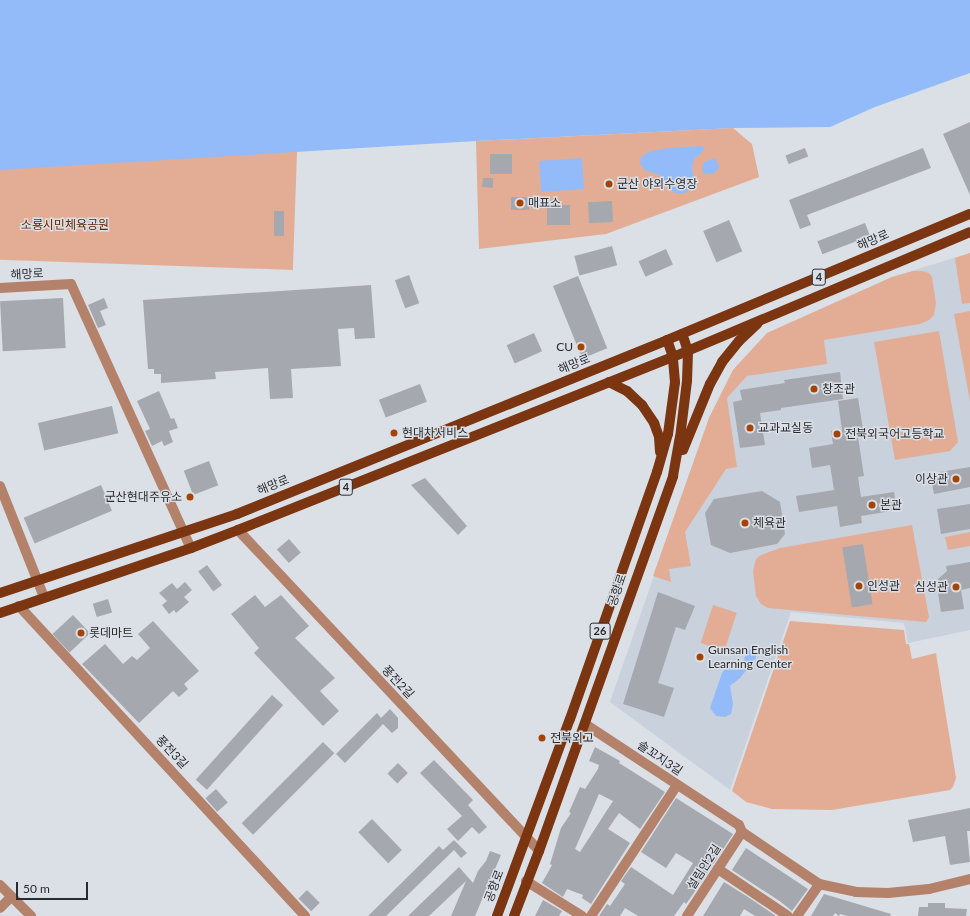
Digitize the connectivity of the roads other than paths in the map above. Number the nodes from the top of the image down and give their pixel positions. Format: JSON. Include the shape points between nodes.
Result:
{"nodes":[{"id":1,"x":970,"y":214,"type":"edge"},
{"id":2,"x":970,"y":232,"type":"edge"},
{"id":3,"x":0,"y":288,"type":"edge"},
{"id":4,"x":763,"y":319,"type":"junction"},
{"id":5,"x":682,"y":334,"type":"junction"},
{"id":6,"x":667,"y":340,"type":"junction"},
{"id":7,"x":688,"y":351,"type":"junction"},
{"id":8,"x":673,"y":357,"type":"junction"},
{"id":9,"x":609,"y":382,"type":"junction"},
{"id":10,"x":661,"y":458,"type":"junction"},
{"id":11,"x":673,"y":476,"type":"junction"},
{"id":12,"x":0,"y":486,"type":"edge"},
{"id":13,"x":238,"y":530,"type":"junction"},
{"id":14,"x":184,"y":532,"type":"junction"},
{"id":15,"x":191,"y":548,"type":"junction"},
{"id":16,"x":37,"y":580,"type":"junction"},
{"id":17,"x":0,"y":593,"type":"edge"},
{"id":18,"x":44,"y":597,"type":"junction"},
{"id":19,"x":19,"y":606,"type":"junction"},
{"id":20,"x":0,"y":613,"type":"edge"},
{"id":21,"x":585,"y":724,"type":"junction"},
{"id":22,"x":677,"y":785,"type":"junction"},
{"id":23,"x":742,"y":832,"type":"junction"},
{"id":24,"x":526,"y":838,"type":"junction"},
{"id":25,"x":539,"y":851,"type":"junction"},
{"id":26,"x":718,"y":870,"type":"junction"},
{"id":27,"x":970,"y":879,"type":"edge"},
{"id":28,"x":526,"y":881,"type":"junction"},
{"id":29,"x":819,"y":884,"type":"junction"},
{"id":30,"x":0,"y":885,"type":"edge"},
{"id":31,"x":11,"y":897,"type":"junction"},
{"id":32,"x":0,"y":908,"type":"edge"},
{"id":33,"x":31,"y":916,"type":"edge"},
{"id":34,"x":305,"y":916,"type":"edge"},
{"id":35,"x":497,"y":916,"type":"edge"},
{"id":36,"x":514,"y":916,"type":"edge"},
{"id":37,"x":582,"y":916,"type":"edge"},
{"id":38,"x":591,"y":916,"type":"edge"},
{"id":39,"x":687,"y":916,"type":"edge"},
{"id":40,"x":788,"y":916,"type":"edge"},
{"id":41,"x":797,"y":916,"type":"edge"}],
"edges":[{"from":1,"to":5,"type":"main road","name":"해망로","number":"4"},
{"from":2,"to":4,"type":"main road","number":"4"},
{"from":3,"to":14,"type":"street","name":"해망로","via":[[71,284]]},
{"from":4,"to":7,"type":"main road","number":"4"},
{"from":4,"to":11,"type":"main road","number":"26","via":[[738,341],[722,362],[710,384]]},
{"from":5,"to":6,"type":"main road","name":"해망로","number":"4"},
{"from":5,"to":7,"type":"main road","name":"공항로"},
{"from":6,"to":8,"type":"main road","name":"공항로","number":"26"},
{"from":6,"to":14,"type":"main road","name":"해망로","number":"4","via":[[237,514]]},
{"from":7,"to":8,"type":"main road","number":"4"},
{"from":7,"to":11,"type":"main road","name":"공항로","via":[[680,438]]},
{"from":8,"to":9,"type":"main road","number":"4"},
{"from":8,"to":10,"type":"main road","name":"공항로","number":"26","via":[[675,382],[668,434]]},
{"from":9,"to":10,"type":"main road","via":[[627,391],[640,401],[648,412],[658,437]]},
{"from":9,"to":13,"type":"main road","number":"4"},
{"from":10,"to":24,"type":"main road","name":"공항로","number":"26"},
{"from":11,"to":21,"type":"main road","name":"공항로","number":"26"},
{"from":12,"to":16,"type":"street"},
{"from":13,"to":15,"type":"main road","number":"4"},
{"from":13,"to":24,"type":"street","name":"풍전2길"},
{"from":14,"to":15,"type":"street","name":"해망로"},
{"from":14,"to":16,"type":"main road","name":"해망로","number":"4"},
{"from":15,"to":18,"type":"main road","number":"4"},
{"from":16,"to":17,"type":"main road","name":"해망로","number":"4"},
{"from":16,"to":18,"type":"street"},
{"from":18,"to":19,"type":"main road","number":"4"},
{"from":19,"to":20,"type":"main road","number":"4"},
{"from":19,"to":34,"type":"street","name":"풍전3길"},
{"from":21,"to":22,"type":"street","name":"솔꼬지3길"},
{"from":21,"to":25,"type":"main road","name":"공항로","number":"26"},
{"from":22,"to":23,"type":"street","name":"솔꼬지3길","via":[[739,825]]},
{"from":22,"to":38,"type":"street"},
{"from":23,"to":26,"type":"street","name":"설림안2길"},
{"from":23,"to":29,"type":"street","name":"솔꼬지3길"},
{"from":24,"to":25,"type":"street","name":"풍전2길"},
{"from":24,"to":35,"type":"main road","name":"공항로","number":"26"},
{"from":25,"to":28,"type":"main road","name":"공항로","number":"26"},
{"from":26,"to":39,"type":"street","name":"설림안2길"},
{"from":26,"to":40,"type":"street"},
{"from":27,"to":29,"type":"street","via":[[929,889],[888,893],[856,892]]},
{"from":28,"to":36,"type":"main road","name":"공항로","number":"26"},
{"from":28,"to":37,"type":"street"},
{"from":29,"to":41,"type":"street"},
{"from":30,"to":31,"type":"street"},
{"from":31,"to":32,"type":"street"},
{"from":31,"to":33,"type":"street"}]}
